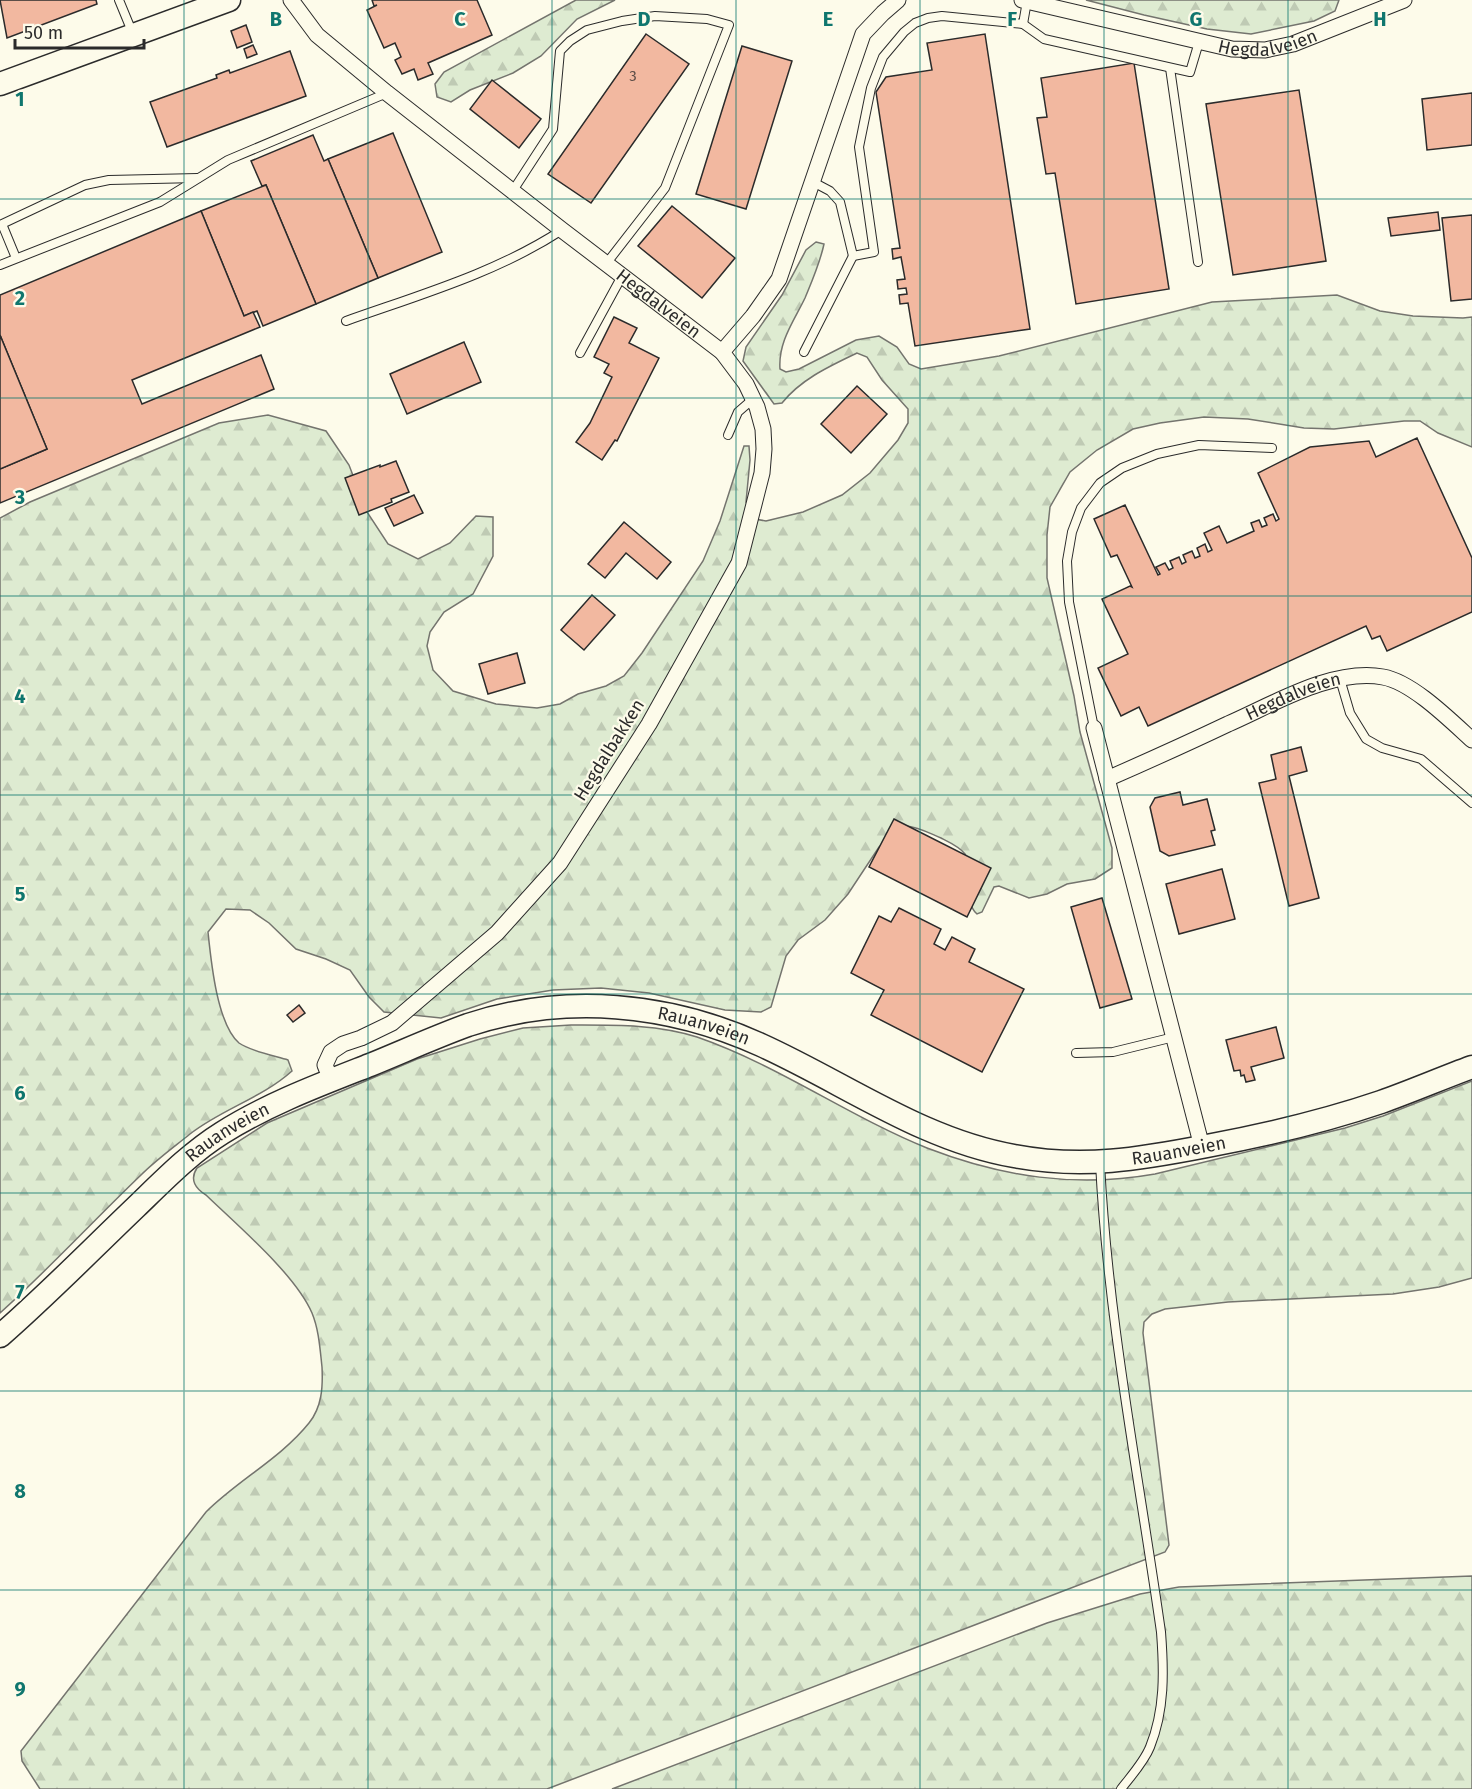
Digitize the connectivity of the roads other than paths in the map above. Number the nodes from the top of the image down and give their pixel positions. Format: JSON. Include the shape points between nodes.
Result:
{"nodes":[{"id":1,"x":119,"y":0,"type":"edge"},
{"id":2,"x":229,"y":0,"type":"edge"},
{"id":3,"x":291,"y":0,"type":"edge"},
{"id":4,"x":898,"y":0,"type":"edge"},
{"id":5,"x":1404,"y":0,"type":"edge"},
{"id":6,"x":1024,"y":1,"type":"edge"},
{"id":7,"x":1023,"y":24,"type":"junction"},
{"id":8,"x":133,"y":35,"type":"junction"},
{"id":9,"x":1199,"y":42,"type":"junction"},
{"id":10,"x":1170,"y":68,"type":"junction"},
{"id":11,"x":0,"y":84,"type":"edge"},
{"id":12,"x":387,"y":93,"type":"junction"},
{"id":13,"x":199,"y":178,"type":"junction"},
{"id":14,"x":813,"y":182,"type":"junction"},
{"id":15,"x":512,"y":192,"type":"junction"},
{"id":16,"x":562,"y":230,"type":"junction"},
{"id":17,"x":853,"y":256,"type":"junction"},
{"id":18,"x":16,"y":258,"type":"junction"},
{"id":19,"x":1198,"y":262,"type":"dead end"},
{"id":20,"x":606,"y":264,"type":"junction"},
{"id":21,"x":0,"y":265,"type":"edge"},
{"id":22,"x":622,"y":276,"type":"junction"},
{"id":23,"x":346,"y":321,"type":"dead end"},
{"id":24,"x":722,"y":352,"type":"junction"},
{"id":25,"x":804,"y":352,"type":"dead end"},
{"id":26,"x":580,"y":353,"type":"dead end"},
{"id":27,"x":753,"y":399,"type":"junction"},
{"id":28,"x":728,"y":435,"type":"dead end"},
{"id":29,"x":1272,"y":448,"type":"dead end"},
{"id":30,"x":1340,"y":679,"type":"junction"},
{"id":31,"x":1095,"y":728,"type":"joint"},
{"id":32,"x":1472,"y":740,"type":"edge"},
{"id":33,"x":1107,"y":779,"type":"junction"},
{"id":34,"x":1472,"y":803,"type":"edge"},
{"id":35,"x":1174,"y":1037,"type":"junction"},
{"id":36,"x":1076,"y":1053,"type":"dead end"},
{"id":37,"x":1472,"y":1067,"type":"edge"},
{"id":38,"x":331,"y":1080,"type":"junction"},
{"id":39,"x":1202,"y":1147,"type":"junction"},
{"id":40,"x":1100,"y":1162,"type":"junction"},
{"id":41,"x":0,"y":1336,"type":"edge"},
{"id":42,"x":1121,"y":1789,"type":"edge"}],
"edges":[{"from":1,"to":8,"type":"lane"},
{"from":2,"to":8,"type":"main road"},
{"from":3,"to":12,"type":"street","name":"Hegdalveien","via":[[317,35]]},
{"from":4,"to":14,"type":"street","via":[[863,34]]},
{"from":5,"to":9,"type":"street","name":"Hegdalveien","via":[[1293,44],[1265,50],[1232,50]]},
{"from":6,"to":7,"type":"lane"},
{"from":6,"to":9,"type":"street","name":"Hegdalveien"},
{"from":7,"to":10,"type":"lane","via":[[1044,39]]},
{"from":7,"to":17,"type":"lane","via":[[928,18],[915,23],[883,57],[871,88],[859,147],[874,252]]},
{"from":8,"to":11,"type":"main road"},
{"from":9,"to":10,"type":"lane","via":[[1190,72]]},
{"from":10,"to":19,"type":"lane"},
{"from":12,"to":13,"type":"lane","via":[[228,160]]},
{"from":12,"to":15,"type":"street","name":"Hegdalveien"},
{"from":13,"to":18,"type":"lane","via":[[160,202]]},
{"from":13,"to":18,"type":"lane","via":[[109,180],[86,185],[2,224]]},
{"from":14,"to":17,"type":"lane","via":[[840,202]]},
{"from":14,"to":24,"type":"street","via":[[779,279]]},
{"from":15,"to":16,"type":"street","name":"Hegdalveien"},
{"from":15,"to":20,"type":"lane","via":[[553,129],[560,51],[570,41],[587,30],[655,16],[706,19],[729,25],[665,188]]},
{"from":16,"to":20,"type":"street","name":"Hegdalveien"},
{"from":16,"to":23,"type":"lane","via":[[497,266]]},
{"from":17,"to":25,"type":"lane"},
{"from":18,"to":21,"type":"lane"},
{"from":20,"to":22,"type":"street","name":"Hegdalveien"},
{"from":22,"to":24,"type":"street","name":"Hegdalveien"},
{"from":22,"to":26,"type":"lane"},
{"from":24,"to":27,"type":"street","name":"Hegdalbakken"},
{"from":27,"to":28,"type":"lane","via":[[738,412]]},
{"from":27,"to":38,"type":"street","name":"Hegdalbakken","via":[[763,429],[762,473],[739,563],[649,724],[560,863],[497,933],[392,1023],[331,1052],[325,1065]]},
{"from":29,"to":31,"type":"lane","via":[[1199,445],[1157,454],[1122,468],[1100,483],[1081,508],[1067,561],[1069,602]]},
{"from":30,"to":32,"type":"street","name":"Hegdalveien","via":[[1360,675],[1385,677],[1405,686]]},
{"from":30,"to":33,"type":"street","name":"Hegdalveien","via":[[1312,686]]},
{"from":30,"to":34,"type":"lane","via":[[1350,713],[1366,739],[1421,759]]},
{"from":31,"to":33,"type":"street"},
{"from":33,"to":35,"type":"street"},
{"from":35,"to":36,"type":"lane","via":[[1113,1052]]},
{"from":35,"to":39,"type":"street"},
{"from":37,"to":39,"type":"main road","name":"Rauanveien","via":[[1326,1119]]},
{"from":38,"to":40,"type":"main road","name":"Rauanveien","via":[[468,1025],[504,1015],[554,1007],[620,1006],[681,1016],[729,1031],[958,1142],[1029,1159]]},
{"from":38,"to":41,"type":"main road","name":"Rauanveien","via":[[247,1118],[204,1145]]},
{"from":39,"to":40,"type":"main road","name":"Rauanveien","via":[[1151,1158]]},
{"from":40,"to":42,"type":"lane","via":[[1122,1374],[1163,1666],[1157,1727],[1149,1749]]}]}
